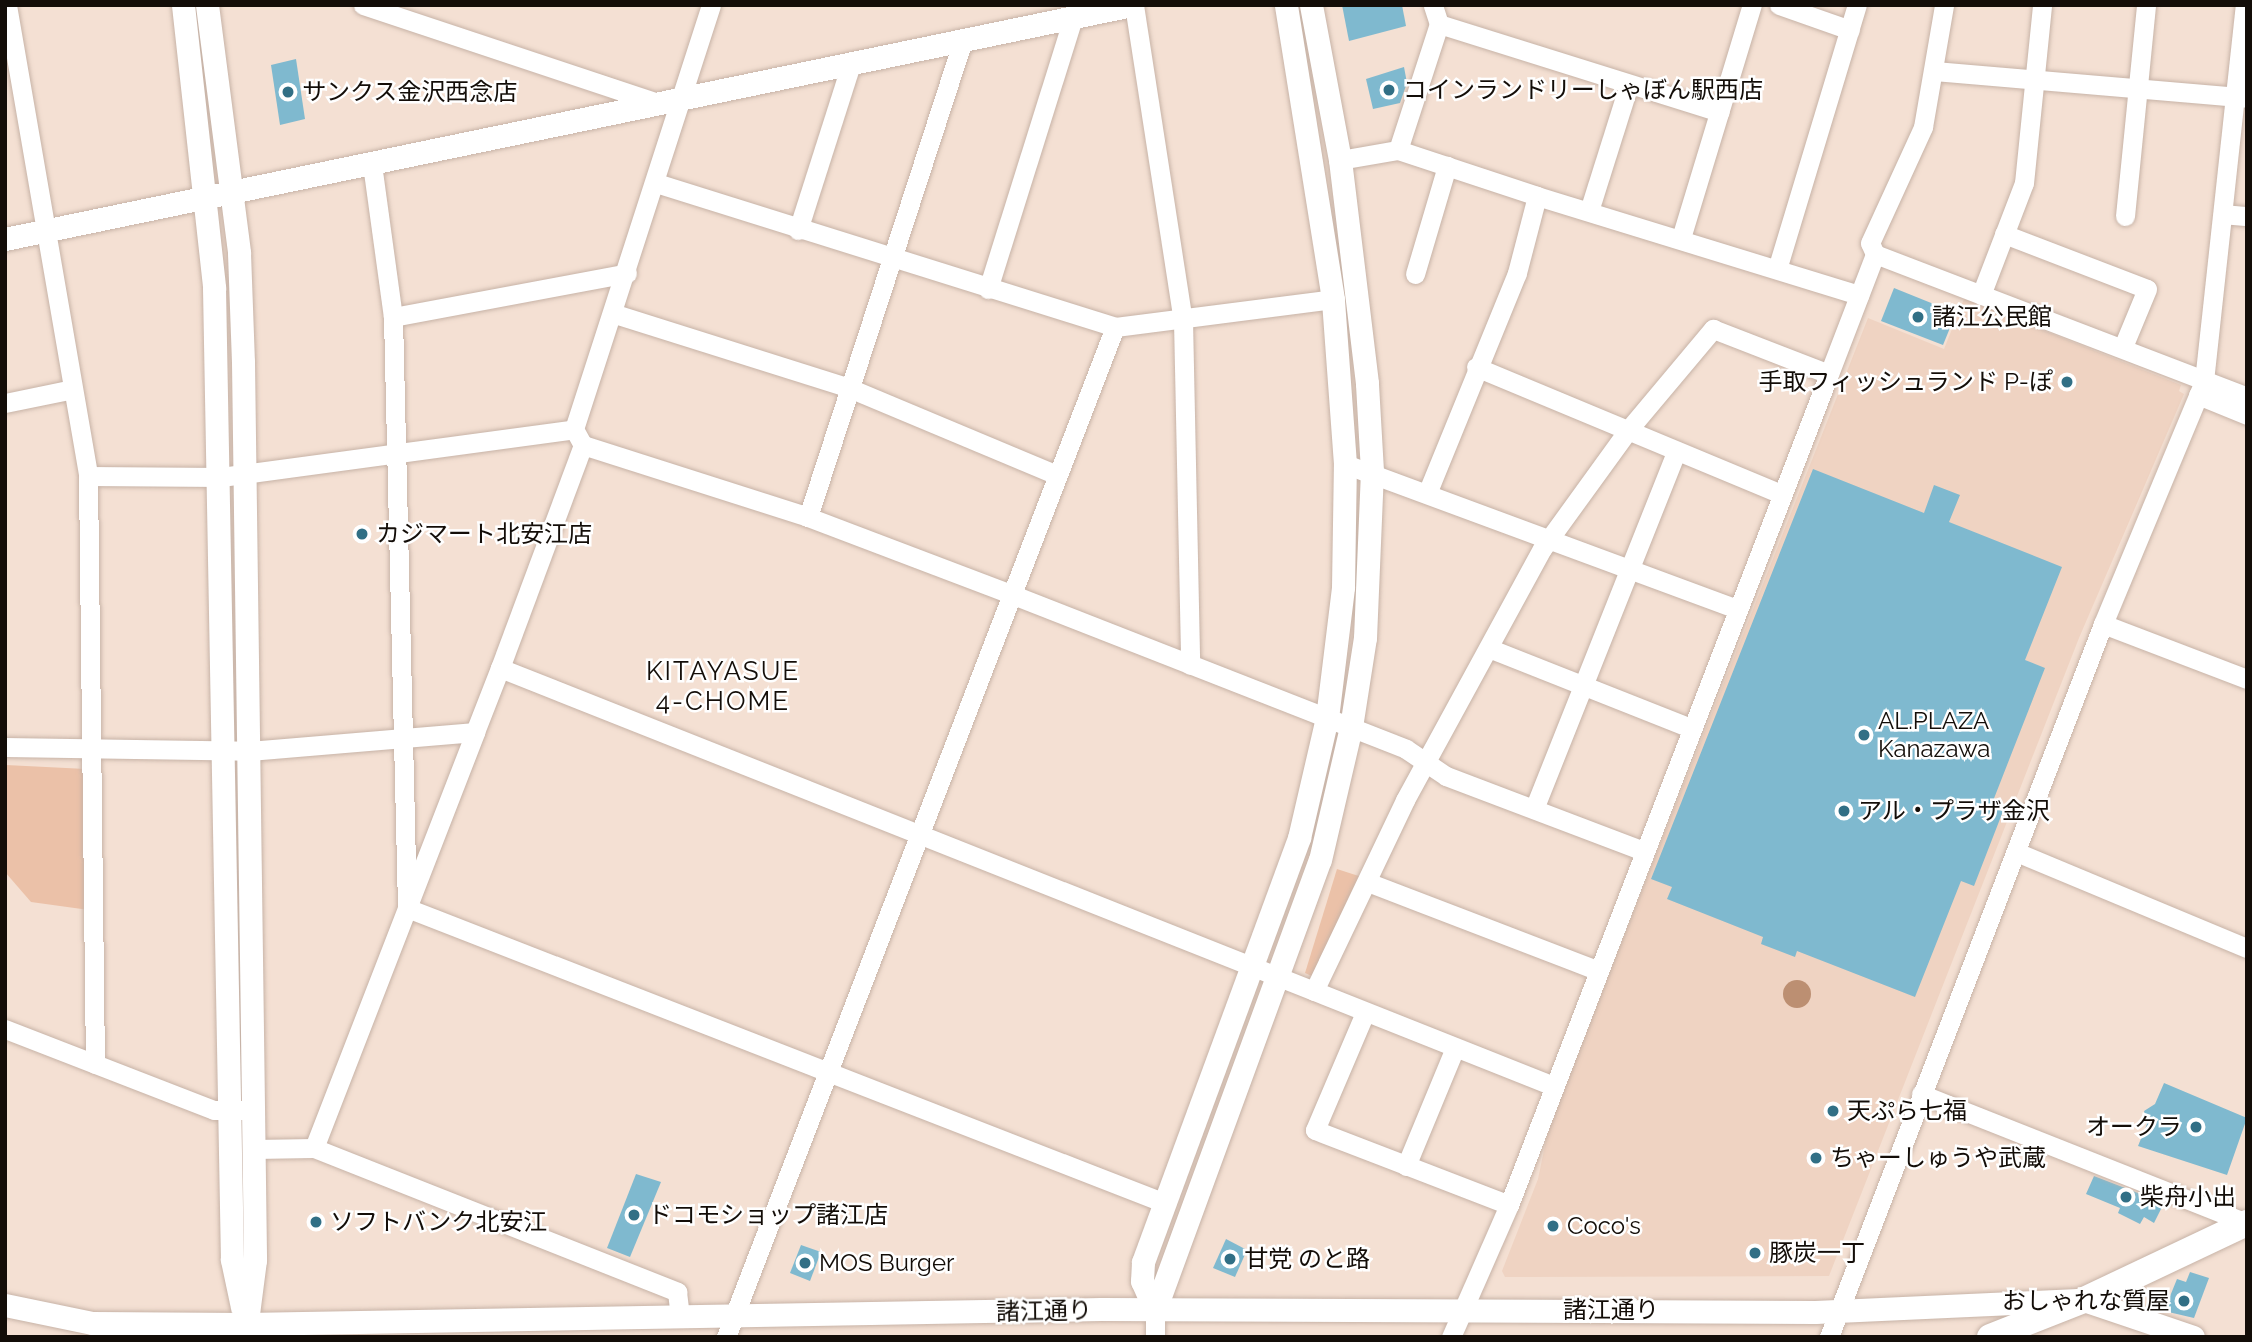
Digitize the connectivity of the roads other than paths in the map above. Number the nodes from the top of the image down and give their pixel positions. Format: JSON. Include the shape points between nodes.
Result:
{"nodes":[{"id":1,"x":7,"y":5,"type":"edge"},
{"id":2,"x":183,"y":5,"type":"edge"},
{"id":3,"x":207,"y":5,"type":"edge"},
{"id":4,"x":363,"y":5,"type":"edge"},
{"id":5,"x":711,"y":5,"type":"edge"},
{"id":6,"x":1133,"y":5,"type":"edge"},
{"id":7,"x":1286,"y":5,"type":"edge"},
{"id":8,"x":1311,"y":5,"type":"edge"},
{"id":9,"x":1433,"y":5,"type":"edge"},
{"id":10,"x":1752,"y":5,"type":"edge"},
{"id":11,"x":1779,"y":5,"type":"edge"},
{"id":12,"x":1857,"y":5,"type":"edge"},
{"id":13,"x":1944,"y":5,"type":"edge"},
{"id":14,"x":2042,"y":5,"type":"edge"},
{"id":15,"x":2146,"y":5,"type":"edge"},
{"id":16,"x":2245,"y":5,"type":"edge"},
{"id":17,"x":1073,"y":17,"type":"junction"},
{"id":18,"x":1439,"y":24,"type":"junction"},
{"id":19,"x":1850,"y":30,"type":"junction"},
{"id":20,"x":962,"y":42,"type":"junction"},
{"id":21,"x":12,"y":67,"type":"edge"},
{"id":22,"x":849,"y":67,"type":"junction"},
{"id":23,"x":1935,"y":71,"type":"junction"},
{"id":24,"x":2034,"y":79,"type":"junction"},
{"id":25,"x":1629,"y":83,"type":"junction"},
{"id":26,"x":2138,"y":88,"type":"junction"},
{"id":27,"x":2241,"y":97,"type":"edge"},
{"id":28,"x":672,"y":103,"type":"junction"},
{"id":29,"x":1719,"y":112,"type":"junction"},
{"id":30,"x":1398,"y":150,"type":"junction"},
{"id":31,"x":1340,"y":160,"type":"junction"},
{"id":32,"x":372,"y":164,"type":"junction"},
{"id":33,"x":1447,"y":166,"type":"junction"},
{"id":34,"x":656,"y":183,"type":"junction"},
{"id":35,"x":232,"y":192,"type":"junction"},
{"id":36,"x":1538,"y":196,"type":"junction"},
{"id":37,"x":207,"y":198,"type":"junction"},
{"id":38,"x":1589,"y":211,"type":"junction"},
{"id":39,"x":2223,"y":214,"type":"junction"},
{"id":40,"x":2125,"y":216,"type":"dead end"},
{"id":41,"x":2247,"y":216,"type":"edge"},
{"id":42,"x":798,"y":230,"type":"junction"},
{"id":43,"x":47,"y":231,"type":"junction"},
{"id":44,"x":2004,"y":234,"type":"junction"},
{"id":45,"x":5,"y":239,"type":"edge"},
{"id":46,"x":1681,"y":239,"type":"junction"},
{"id":47,"x":1875,"y":254,"type":"junction"},
{"id":48,"x":890,"y":259,"type":"junction"},
{"id":49,"x":1778,"y":266,"type":"junction"},
{"id":50,"x":627,"y":273,"type":"junction"},
{"id":51,"x":1415,"y":274,"type":"dead end"},
{"id":52,"x":988,"y":289,"type":"junction"},
{"id":53,"x":1859,"y":295,"type":"junction"},
{"id":54,"x":1981,"y":295,"type":"junction"},
{"id":55,"x":1333,"y":299,"type":"junction"},
{"id":56,"x":615,"y":314,"type":"junction"},
{"id":57,"x":393,"y":317,"type":"junction"},
{"id":58,"x":1183,"y":320,"type":"junction"},
{"id":59,"x":1115,"y":327,"type":"junction"},
{"id":60,"x":2123,"y":347,"type":"junction"},
{"id":61,"x":1476,"y":367,"type":"junction"},
{"id":62,"x":1829,"y":374,"type":"junction"},
{"id":63,"x":849,"y":388,"type":"junction"},
{"id":64,"x":2201,"y":388,"type":"junction"},
{"id":65,"x":73,"y":389,"type":"junction"},
{"id":66,"x":2247,"y":397,"type":"edge"},
{"id":67,"x":5,"y":403,"type":"edge"},
{"id":68,"x":2247,"y":415,"type":"edge"},
{"id":69,"x":1629,"y":429,"type":"junction"},
{"id":70,"x":579,"y":437,"type":"junction"},
{"id":71,"x":1676,"y":452,"type":"junction"},
{"id":72,"x":397,"y":454,"type":"junction"},
{"id":73,"x":1345,"y":464,"type":"junction"},
{"id":74,"x":1372,"y":471,"type":"junction"},
{"id":75,"x":88,"y":475,"type":"junction"},
{"id":76,"x":232,"y":475,"type":"junction"},
{"id":77,"x":1057,"y":475,"type":"junction"},
{"id":78,"x":1429,"y":491,"type":"junction"},
{"id":79,"x":1781,"y":494,"type":"junction"},
{"id":80,"x":808,"y":517,"type":"junction"},
{"id":81,"x":1551,"y":538,"type":"junction"},
{"id":82,"x":1630,"y":567,"type":"junction"},
{"id":83,"x":1011,"y":594,"type":"junction"},
{"id":84,"x":1736,"y":609,"type":"junction"},
{"id":85,"x":2103,"y":624,"type":"junction"},
{"id":86,"x":1491,"y":649,"type":"junction"},
{"id":87,"x":1190,"y":665,"type":"junction"},
{"id":88,"x":500,"y":668,"type":"junction"},
{"id":89,"x":2247,"y":679,"type":"edge"},
{"id":90,"x":1581,"y":686,"type":"junction"},
{"id":91,"x":1327,"y":718,"type":"junction"},
{"id":92,"x":1351,"y":727,"type":"junction"},
{"id":93,"x":1691,"y":728,"type":"junction"},
{"id":94,"x":475,"y":732,"type":"junction"},
{"id":95,"x":406,"y":737,"type":"junction"},
{"id":96,"x":5,"y":747,"type":"edge"},
{"id":97,"x":92,"y":749,"type":"junction"},
{"id":98,"x":225,"y":751,"type":"junction"},
{"id":99,"x":249,"y":751,"type":"junction"},
{"id":100,"x":1427,"y":765,"type":"junction"},
{"id":101,"x":1534,"y":809,"type":"junction"},
{"id":102,"x":919,"y":831,"type":"junction"},
{"id":103,"x":1643,"y":852,"type":"junction"},
{"id":104,"x":2015,"y":852,"type":"junction"},
{"id":105,"x":1370,"y":883,"type":"junction"},
{"id":106,"x":407,"y":908,"type":"junction"},
{"id":107,"x":2247,"y":948,"type":"edge"},
{"id":108,"x":1256,"y":966,"type":"junction"},
{"id":109,"x":1597,"y":970,"type":"junction"},
{"id":110,"x":1281,"y":977,"type":"junction"},
{"id":111,"x":1314,"y":991,"type":"junction"},
{"id":112,"x":1364,"y":1015,"type":"junction"},
{"id":113,"x":5,"y":1029,"type":"edge"},
{"id":114,"x":1454,"y":1050,"type":"junction"},
{"id":115,"x":95,"y":1064,"type":"junction"},
{"id":116,"x":826,"y":1073,"type":"junction"},
{"id":117,"x":1551,"y":1085,"type":"junction"},
{"id":118,"x":1921,"y":1094,"type":"junction"},
{"id":119,"x":230,"y":1110,"type":"junction"},
{"id":120,"x":253,"y":1110,"type":"junction"},
{"id":121,"x":314,"y":1148,"type":"junction"},
{"id":122,"x":254,"y":1149,"type":"junction"},
{"id":123,"x":1406,"y":1166,"type":"junction"},
{"id":124,"x":1164,"y":1203,"type":"junction"},
{"id":125,"x":1508,"y":1205,"type":"junction"},
{"id":126,"x":2247,"y":1223,"type":"edge"},
{"id":127,"x":2084,"y":1300,"type":"junction"},
{"id":128,"x":5,"y":1306,"type":"edge"},
{"id":129,"x":1155,"y":1310,"type":"junction"},
{"id":130,"x":1464,"y":1311,"type":"junction"},
{"id":131,"x":1837,"y":1311,"type":"junction"},
{"id":132,"x":680,"y":1318,"type":"junction"},
{"id":133,"x":730,"y":1328,"type":"edge"},
{"id":134,"x":245,"y":1331,"type":"edge"},
{"id":135,"x":1155,"y":1337,"type":"edge"},
{"id":136,"x":1451,"y":1337,"type":"edge"},
{"id":137,"x":1829,"y":1337,"type":"edge"},
{"id":138,"x":1990,"y":1337,"type":"edge"},
{"id":139,"x":2193,"y":1337,"type":"edge"}],
"edges":[{"from":1,"to":21,"type":"street"},
{"from":2,"to":37,"type":"street"},
{"from":3,"to":35,"type":"street"},
{"from":4,"to":28,"type":"street"},
{"from":5,"to":28,"type":"street"},
{"from":6,"to":17,"type":"street"},
{"from":6,"to":58,"type":"street"},
{"from":7,"to":55,"type":"street"},
{"from":8,"to":31,"type":"street"},
{"from":9,"to":18,"type":"street"},
{"from":10,"to":29,"type":"street"},
{"from":11,"to":19,"type":"street"},
{"from":12,"to":19,"type":"street"},
{"from":13,"to":23,"type":"street"},
{"from":14,"to":24,"type":"street"},
{"from":15,"to":26,"type":"street"},
{"from":16,"to":27,"type":"street"},
{"from":17,"to":20,"type":"street"},
{"from":17,"to":52,"type":"street"},
{"from":18,"to":25,"type":"street"},
{"from":18,"to":30,"type":"street"},
{"from":19,"to":49,"type":"street"},
{"from":20,"to":22,"type":"street"},
{"from":20,"to":48,"type":"street"},
{"from":21,"to":43,"type":"street"},
{"from":22,"to":28,"type":"street"},
{"from":22,"to":42,"type":"street"},
{"from":23,"to":24,"type":"street"},
{"from":23,"to":47,"type":"street","via":[[1923,127],[1870,243]]},
{"from":24,"to":26,"type":"street"},
{"from":24,"to":44,"type":"street","via":[[2024,183]]},
{"from":25,"to":29,"type":"street"},
{"from":25,"to":38,"type":"street"},
{"from":26,"to":27,"type":"street"},
{"from":26,"to":40,"type":"street"},
{"from":27,"to":39,"type":"street"},
{"from":28,"to":32,"type":"street"},
{"from":28,"to":34,"type":"street"},
{"from":29,"to":46,"type":"street"},
{"from":30,"to":31,"type":"street"},
{"from":30,"to":33,"type":"street"},
{"from":31,"to":74,"type":"street","via":[[1359,296]]},
{"from":32,"to":35,"type":"street"},
{"from":32,"to":57,"type":"street"},
{"from":33,"to":36,"type":"street"},
{"from":33,"to":51,"type":"street"},
{"from":34,"to":42,"type":"street"},
{"from":34,"to":50,"type":"street"},
{"from":35,"to":37,"type":"street"},
{"from":35,"to":76,"type":"street"},
{"from":36,"to":38,"type":"street"},
{"from":36,"to":61,"type":"street","via":[[1517,273]]},
{"from":37,"to":43,"type":"street"},
{"from":37,"to":76,"type":"street"},
{"from":38,"to":46,"type":"street"},
{"from":39,"to":41,"type":"street"},
{"from":39,"to":64,"type":"street"},
{"from":42,"to":48,"type":"street"},
{"from":43,"to":45,"type":"street"},
{"from":43,"to":65,"type":"street"},
{"from":44,"to":54,"type":"street"},
{"from":44,"to":60,"type":"street","via":[[2147,289]]},
{"from":46,"to":49,"type":"street"},
{"from":47,"to":53,"type":"street"},
{"from":47,"to":54,"type":"street"},
{"from":48,"to":52,"type":"street"},
{"from":48,"to":63,"type":"street"},
{"from":49,"to":53,"type":"street"},
{"from":50,"to":56,"type":"street"},
{"from":50,"to":57,"type":"street"},
{"from":52,"to":59,"type":"street"},
{"from":53,"to":62,"type":"street"},
{"from":54,"to":60,"type":"street"},
{"from":55,"to":58,"type":"street"},
{"from":55,"to":73,"type":"street"},
{"from":56,"to":63,"type":"street"},
{"from":56,"to":70,"type":"street"},
{"from":57,"to":72,"type":"street"},
{"from":58,"to":59,"type":"street"},
{"from":58,"to":87,"type":"street"},
{"from":59,"to":77,"type":"street"},
{"from":60,"to":64,"type":"street"},
{"from":61,"to":69,"type":"street"},
{"from":61,"to":78,"type":"street"},
{"from":62,"to":69,"type":"street","via":[[1713,329]]},
{"from":62,"to":79,"type":"street"},
{"from":63,"to":77,"type":"street"},
{"from":63,"to":80,"type":"street"},
{"from":64,"to":66,"type":"street"},
{"from":64,"to":68,"type":"street"},
{"from":64,"to":85,"type":"street"},
{"from":65,"to":67,"type":"street"},
{"from":65,"to":75,"type":"street"},
{"from":69,"to":71,"type":"street"},
{"from":69,"to":81,"type":"street"},
{"from":70,"to":72,"type":"street"},
{"from":70,"to":80,"type":"street"},
{"from":70,"to":88,"type":"street"},
{"from":71,"to":79,"type":"street"},
{"from":71,"to":82,"type":"street"},
{"from":72,"to":76,"type":"street"},
{"from":72,"to":95,"type":"street"},
{"from":73,"to":74,"type":"street"},
{"from":73,"to":91,"type":"street","via":[[1343,587]]},
{"from":74,"to":78,"type":"street"},
{"from":74,"to":92,"type":"street","via":[[1366,626]]},
{"from":75,"to":76,"type":"street"},
{"from":75,"to":97,"type":"street"},
{"from":76,"to":98,"type":"street"},
{"from":76,"to":99,"type":"street"},
{"from":77,"to":83,"type":"street"},
{"from":78,"to":81,"type":"street"},
{"from":79,"to":84,"type":"street"},
{"from":80,"to":83,"type":"street"},
{"from":81,"to":82,"type":"street"},
{"from":81,"to":86,"type":"street"},
{"from":82,"to":84,"type":"street"},
{"from":82,"to":90,"type":"street"},
{"from":83,"to":87,"type":"street"},
{"from":83,"to":102,"type":"street"},
{"from":84,"to":93,"type":"street"},
{"from":85,"to":89,"type":"street"},
{"from":85,"to":104,"type":"street"},
{"from":86,"to":90,"type":"street"},
{"from":86,"to":100,"type":"street"},
{"from":87,"to":91,"type":"street"},
{"from":88,"to":94,"type":"street"},
{"from":88,"to":102,"type":"street"},
{"from":90,"to":93,"type":"street"},
{"from":90,"to":101,"type":"street"},
{"from":91,"to":92,"type":"street"},
{"from":91,"to":108,"type":"street","via":[[1299,838]]},
{"from":92,"to":100,"type":"street","via":[[1406,749]]},
{"from":92,"to":110,"type":"street","via":[[1320,860]]},
{"from":93,"to":103,"type":"street"},
{"from":94,"to":95,"type":"street"},
{"from":94,"to":106,"type":"street"},
{"from":95,"to":99,"type":"street"},
{"from":95,"to":106,"type":"street"},
{"from":96,"to":97,"type":"street"},
{"from":97,"to":98,"type":"street"},
{"from":97,"to":115,"type":"street"},
{"from":98,"to":99,"type":"street"},
{"from":98,"to":119,"type":"street"},
{"from":99,"to":120,"type":"street"},
{"from":100,"to":101,"type":"street"},
{"from":100,"to":105,"type":"street","via":[[1405,800]]},
{"from":101,"to":103,"type":"street"},
{"from":102,"to":108,"type":"street"},
{"from":102,"to":116,"type":"street"},
{"from":103,"to":109,"type":"street"},
{"from":104,"to":107,"type":"street"},
{"from":104,"to":118,"type":"street"},
{"from":105,"to":109,"type":"street"},
{"from":105,"to":111,"type":"street"},
{"from":106,"to":116,"type":"street"},
{"from":106,"to":121,"type":"street"},
{"from":108,"to":110,"type":"street"},
{"from":108,"to":124,"type":"street"},
{"from":109,"to":117,"type":"street"},
{"from":110,"to":111,"type":"street"},
{"from":110,"to":129,"type":"street"},
{"from":111,"to":112,"type":"street"},
{"from":112,"to":114,"type":"street"},
{"from":112,"to":123,"type":"street","via":[[1315,1130]]},
{"from":113,"to":115,"type":"street"},
{"from":114,"to":117,"type":"street"},
{"from":114,"to":123,"type":"street"},
{"from":115,"to":119,"type":"street","via":[[214,1110]]},
{"from":116,"to":124,"type":"street"},
{"from":116,"to":133,"type":"street"},
{"from":117,"to":125,"type":"street"},
{"from":118,"to":126,"type":"street"},
{"from":118,"to":131,"type":"street"},
{"from":119,"to":120,"type":"street"},
{"from":119,"to":134,"type":"street","via":[[232,1260]]},
{"from":120,"to":122,"type":"street"},
{"from":121,"to":122,"type":"street"},
{"from":121,"to":132,"type":"street","via":[[677,1292]]},
{"from":122,"to":134,"type":"street","via":[[256,1260]]},
{"from":123,"to":125,"type":"street"},
{"from":124,"to":129,"type":"street","via":[[1143,1262],[1142,1281]]},
{"from":125,"to":130,"type":"street"},
{"from":126,"to":127,"type":"main road"},
{"from":127,"to":131,"type":"street","name":"諸江通り"},
{"from":127,"to":138,"type":"main road"},
{"from":127,"to":139,"type":"street"},
{"from":128,"to":134,"type":"street","name":"諸江通り","via":[[92,1323]]},
{"from":129,"to":130,"type":"street","name":"諸江通り"},
{"from":129,"to":133,"type":"street","name":"諸江通り"},
{"from":129,"to":135,"type":"street"},
{"from":130,"to":131,"type":"street","name":"諸江通り"},
{"from":130,"to":136,"type":"street"},
{"from":131,"to":137,"type":"street"},
{"from":132,"to":133,"type":"street","name":"諸江通り"},
{"from":132,"to":134,"type":"street","name":"諸江通り"}]}
